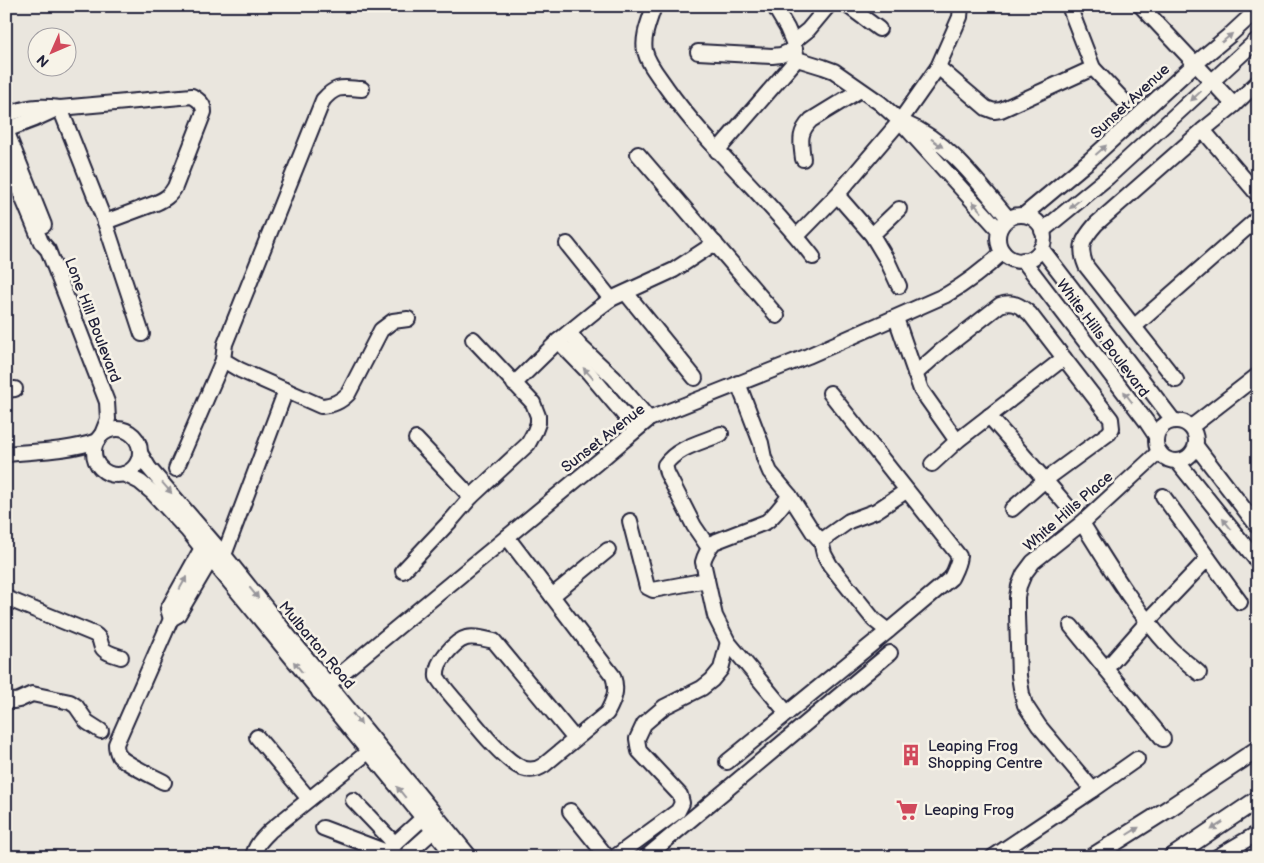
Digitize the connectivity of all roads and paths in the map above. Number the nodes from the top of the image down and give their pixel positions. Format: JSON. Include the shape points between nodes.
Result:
{"nodes":[{"id":1,"x":654,"y":6,"type":"edge"},
{"id":2,"x":774,"y":6,"type":"edge"},
{"id":3,"x":828,"y":6,"type":"edge"},
{"id":4,"x":848,"y":6,"type":"edge"},
{"id":5,"x":961,"y":6,"type":"edge"},
{"id":6,"x":1068,"y":6,"type":"edge"},
{"id":7,"x":1141,"y":6,"type":"edge"},
{"id":8,"x":1258,"y":10,"type":"edge"},
{"id":9,"x":879,"y":29,"type":"dead end"},
{"id":10,"x":1258,"y":39,"type":"edge"},
{"id":11,"x":795,"y":50,"type":"junction"},
{"id":12,"x":698,"y":52,"type":"dead end"},
{"id":13,"x":1195,"y":64,"type":"junction"},
{"id":14,"x":938,"y":67,"type":"junction"},
{"id":15,"x":1093,"y":68,"type":"junction"},
{"id":16,"x":1212,"y":81,"type":"junction"},
{"id":17,"x":1258,"y":82,"type":"edge"},
{"id":18,"x":362,"y":89,"type":"dead end"},
{"id":19,"x":860,"y":90,"type":"junction"},
{"id":20,"x":1123,"y":100,"type":"dead end"},
{"id":21,"x":1234,"y":105,"type":"junction"},
{"id":22,"x":60,"y":108,"type":"junction"},
{"id":23,"x":6,"y":115,"type":"edge"},
{"id":24,"x":900,"y":121,"type":"junction"},
{"id":25,"x":6,"y":130,"type":"edge"},
{"id":26,"x":1203,"y":130,"type":"junction"},
{"id":27,"x":717,"y":151,"type":"junction"},
{"id":28,"x":638,"y":154,"type":"dead end"},
{"id":29,"x":6,"y":158,"type":"edge"},
{"id":30,"x":803,"y":159,"type":"dead end"},
{"id":31,"x":837,"y":195,"type":"junction"},
{"id":32,"x":1258,"y":195,"type":"edge"},
{"id":33,"x":899,"y":209,"type":"dead end"},
{"id":34,"x":1024,"y":215,"type":"junction"},
{"id":35,"x":1008,"y":218,"type":"junction"},
{"id":36,"x":1258,"y":218,"type":"edge"},
{"id":37,"x":105,"y":222,"type":"junction"},
{"id":38,"x":999,"y":230,"type":"junction"},
{"id":39,"x":1042,"y":231,"type":"junction"},
{"id":40,"x":872,"y":235,"type":"junction"},
{"id":41,"x":797,"y":236,"type":"junction"},
{"id":42,"x":715,"y":243,"type":"junction"},
{"id":43,"x":567,"y":244,"type":"dead end"},
{"id":44,"x":1041,"y":248,"type":"junction"},
{"id":45,"x":48,"y":250,"type":"junction"},
{"id":46,"x":1003,"y":252,"type":"junction"},
{"id":47,"x":813,"y":256,"type":"dead end"},
{"id":48,"x":1023,"y":260,"type":"junction"},
{"id":49,"x":899,"y":286,"type":"dead end"},
{"id":50,"x":626,"y":293,"type":"junction"},
{"id":51,"x":610,"y":300,"type":"junction"},
{"id":52,"x":777,"y":316,"type":"dead end"},
{"id":53,"x":896,"y":318,"type":"junction"},
{"id":54,"x":408,"y":319,"type":"dead end"},
{"id":55,"x":1135,"y":326,"type":"junction"},
{"id":56,"x":142,"y":334,"type":"dead end"},
{"id":57,"x":564,"y":336,"type":"junction"},
{"id":58,"x":473,"y":339,"type":"dead end"},
{"id":59,"x":1064,"y":358,"type":"junction"},
{"id":60,"x":224,"y":360,"type":"junction"},
{"id":61,"x":915,"y":374,"type":"junction"},
{"id":62,"x":1258,"y":375,"type":"edge"},
{"id":63,"x":695,"y":378,"type":"dead end"},
{"id":64,"x":1176,"y":380,"type":"dead end"},
{"id":65,"x":738,"y":383,"type":"junction"},
{"id":66,"x":514,"y":384,"type":"junction"},
{"id":67,"x":286,"y":390,"type":"junction"},
{"id":68,"x":830,"y":393,"type":"dead end"},
{"id":69,"x":107,"y":402,"type":"junction"},
{"id":70,"x":990,"y":416,"type":"junction"},
{"id":71,"x":649,"y":419,"type":"junction"},
{"id":72,"x":1173,"y":420,"type":"junction"},
{"id":73,"x":1191,"y":427,"type":"junction"},
{"id":74,"x":636,"y":429,"type":"junction"},
{"id":75,"x":128,"y":431,"type":"junction"},
{"id":76,"x":722,"y":434,"type":"dead end"},
{"id":77,"x":1156,"y":436,"type":"junction"},
{"id":78,"x":99,"y":438,"type":"junction"},
{"id":79,"x":416,"y":439,"type":"dead end"},
{"id":80,"x":957,"y":441,"type":"junction"},
{"id":81,"x":1196,"y":446,"type":"junction"},
{"id":82,"x":64,"y":449,"type":"junction"},
{"id":83,"x":1159,"y":452,"type":"junction"},
{"id":84,"x":140,"y":453,"type":"junction"},
{"id":85,"x":6,"y":454,"type":"edge"},
{"id":86,"x":1177,"y":461,"type":"junction"},
{"id":87,"x":932,"y":464,"type":"dead end"},
{"id":88,"x":99,"y":467,"type":"junction"},
{"id":89,"x":176,"y":469,"type":"dead end"},
{"id":90,"x":124,"y":474,"type":"junction"},
{"id":91,"x":1045,"y":480,"type":"junction"},
{"id":92,"x":906,"y":491,"type":"junction"},
{"id":93,"x":790,"y":496,"type":"junction"},
{"id":94,"x":1163,"y":496,"type":"dead end"},
{"id":95,"x":471,"y":497,"type":"junction"},
{"id":96,"x":1068,"y":508,"type":"dead end"},
{"id":97,"x":1012,"y":509,"type":"dead end"},
{"id":98,"x":630,"y":521,"type":"dead end"},
{"id":99,"x":1082,"y":522,"type":"junction"},
{"id":100,"x":1258,"y":527,"type":"edge"},
{"id":101,"x":507,"y":537,"type":"junction"},
{"id":102,"x":821,"y":541,"type":"junction"},
{"id":103,"x":709,"y":548,"type":"junction"},
{"id":104,"x":608,"y":550,"type":"dead end"},
{"id":105,"x":213,"y":556,"type":"junction"},
{"id":106,"x":1208,"y":558,"type":"junction"},
{"id":107,"x":1258,"y":562,"type":"edge"},
{"id":108,"x":403,"y":571,"type":"dead end"},
{"id":109,"x":707,"y":580,"type":"junction"},
{"id":110,"x":552,"y":596,"type":"junction"},
{"id":111,"x":6,"y":598,"type":"edge"},
{"id":112,"x":1240,"y":602,"type":"dead end"},
{"id":113,"x":1148,"y":621,"type":"junction"},
{"id":114,"x":1071,"y":626,"type":"dead end"},
{"id":115,"x":888,"y":631,"type":"junction"},
{"id":116,"x":728,"y":642,"type":"junction"},
{"id":117,"x":890,"y":653,"type":"dead end"},
{"id":118,"x":121,"y":657,"type":"dead end"},
{"id":119,"x":746,"y":663,"type":"junction"},
{"id":120,"x":1106,"y":669,"type":"junction"},
{"id":121,"x":721,"y":670,"type":"junction"},
{"id":122,"x":1199,"y":673,"type":"dead end"},
{"id":123,"x":324,"y":688,"type":"junction"},
{"id":124,"x":6,"y":700,"type":"edge"},
{"id":125,"x":787,"y":714,"type":"junction"},
{"id":126,"x":101,"y":731,"type":"dead end"},
{"id":127,"x":257,"y":737,"type":"dead end"},
{"id":128,"x":575,"y":739,"type":"junction"},
{"id":129,"x":1163,"y":739,"type":"dead end"},
{"id":130,"x":1258,"y":749,"type":"edge"},
{"id":131,"x":368,"y":752,"type":"junction"},
{"id":132,"x":1137,"y":759,"type":"dead end"},
{"id":133,"x":727,"y":762,"type":"dead end"},
{"id":134,"x":164,"y":782,"type":"dead end"},
{"id":135,"x":1092,"y":790,"type":"junction"},
{"id":136,"x":309,"y":799,"type":"junction"},
{"id":137,"x":1258,"y":799,"type":"edge"},
{"id":138,"x":353,"y":800,"type":"dead end"},
{"id":139,"x":570,"y":811,"type":"dead end"},
{"id":140,"x":423,"y":818,"type":"junction"},
{"id":141,"x":322,"y":828,"type":"dead end"},
{"id":142,"x":433,"y":831,"type":"junction"},
{"id":143,"x":1258,"y":833,"type":"edge"},
{"id":144,"x":396,"y":852,"type":"edge"},
{"id":145,"x":1221,"y":856,"type":"edge"},
{"id":146,"x":253,"y":857,"type":"edge"},
{"id":147,"x":455,"y":857,"type":"edge"},
{"id":148,"x":470,"y":857,"type":"edge"},
{"id":149,"x":607,"y":857,"type":"edge"},
{"id":150,"x":615,"y":857,"type":"edge"},
{"id":151,"x":646,"y":857,"type":"edge"},
{"id":152,"x":993,"y":857,"type":"edge"},
{"id":153,"x":1092,"y":857,"type":"edge"},
{"id":154,"x":1172,"y":857,"type":"edge"}],
"edges":[{"from":1,"to":27,"type":"street","via":[[644,44],[648,61]]},
{"from":2,"to":11,"type":"street"},
{"from":3,"to":11,"type":"street"},
{"from":4,"to":9,"type":"street"},
{"from":5,"to":14,"type":"street","via":[[960,16]]},
{"from":6,"to":15,"type":"street"},
{"from":7,"to":13,"type":"street"},
{"from":13,"to":8,"type":"street","name":"Sunset Avenue","one_way":true},
{"from":10,"to":16,"type":"street"},
{"from":11,"to":12,"type":"street","via":[[772,56]]},
{"from":11,"to":19,"type":"street","via":[[834,71]]},
{"from":11,"to":27,"type":"street"},
{"from":13,"to":16,"type":"street"},
{"from":34,"to":13,"type":"street","name":"Sunset Avenue","one_way":true},
{"from":14,"to":15,"type":"street","via":[[986,108],[994,110],[1001,110]]},
{"from":14,"to":24,"type":"street"},
{"from":15,"to":20,"type":"street"},
{"from":16,"to":21,"type":"street"},
{"from":16,"to":39,"type":"street","one_way":true,"via":[[1108,177]]},
{"from":17,"to":21,"type":"street"},
{"from":18,"to":60,"type":"street","via":[[339,87],[323,100],[225,344]]},
{"from":19,"to":24,"type":"street"},
{"from":19,"to":30,"type":"street","via":[[805,126],[800,138]]},
{"from":21,"to":26,"type":"street"},
{"from":22,"to":23,"type":"street","via":[[35,106]]},
{"from":22,"to":25,"type":"street"},
{"from":22,"to":37,"type":"street"},
{"from":22,"to":37,"type":"street","via":[[192,96],[203,105],[204,112],[171,195]]},
{"from":24,"to":31,"type":"street"},
{"from":24,"to":35,"type":"street","one_way":true,"via":[[917,128],[944,147]]},
{"from":38,"to":24,"type":"street","one_way":true},
{"from":25,"to":45,"type":"street","name":"Lone Hill Boulevard","via":[[46,231]]},
{"from":26,"to":32,"type":"street"},
{"from":26,"to":55,"type":"street","via":[[1096,224],[1082,245],[1086,266]]},
{"from":27,"to":41,"type":"street"},
{"from":28,"to":42,"type":"street"},
{"from":29,"to":45,"type":"street","name":"Lone Hill Boulevard","via":[[41,242]]},
{"from":31,"to":40,"type":"street"},
{"from":31,"to":41,"type":"street"},
{"from":33,"to":40,"type":"street"},
{"from":34,"to":35,"type":"street"},
{"from":34,"to":39,"type":"street","via":[[1035,220]]},
{"from":35,"to":38,"type":"street"},
{"from":36,"to":55,"type":"street"},
{"from":37,"to":56,"type":"street"},
{"from":38,"to":46,"type":"street","via":[[998,242]]},
{"from":39,"to":44,"type":"street"},
{"from":40,"to":49,"type":"street"},
{"from":41,"to":47,"type":"street"},
{"from":42,"to":50,"type":"street","via":[[674,270]]},
{"from":42,"to":52,"type":"street"},
{"from":43,"to":51,"type":"street"},
{"from":44,"to":48,"type":"street","via":[[1033,257]]},
{"from":44,"to":72,"type":"street","name":"White Hills Boulevard"},
{"from":45,"to":69,"type":"street","name":"Lone Hill Boulevard"},
{"from":46,"to":48,"type":"street","via":[[1012,259]]},
{"from":46,"to":53,"type":"street","name":"Sunset Avenue","via":[[958,288]]},
{"from":77,"to":48,"type":"street","name":"White Hills Boulevard","one_way":true},
{"from":50,"to":51,"type":"street"},
{"from":50,"to":63,"type":"street"},
{"from":51,"to":57,"type":"street"},
{"from":53,"to":61,"type":"street"},
{"from":53,"to":65,"type":"street","name":"Sunset Avenue"},
{"from":54,"to":67,"type":"street","via":[[393,321],[381,330],[343,400],[321,406]]},
{"from":55,"to":64,"type":"street"},
{"from":57,"to":66,"type":"street"},
{"from":57,"to":71,"type":"street","via":[[580,346],[614,378]]},
{"from":74,"to":57,"type":"street","one_way":true,"via":[[589,373]]},
{"from":58,"to":66,"type":"street"},
{"from":59,"to":61,"type":"street","via":[[1030,314],[1021,306],[1004,304]]},
{"from":59,"to":70,"type":"street"},
{"from":59,"to":91,"type":"street","via":[[1111,419],[1112,428],[1109,434]]},
{"from":60,"to":67,"type":"street"},
{"from":60,"to":89,"type":"street"},
{"from":61,"to":80,"type":"street","via":[[921,390]]},
{"from":62,"to":73,"type":"street"},
{"from":65,"to":71,"type":"street","name":"Sunset Avenue"},
{"from":65,"to":93,"type":"street","via":[[770,472]]},
{"from":66,"to":95,"type":"street","via":[[533,403],[538,416],[536,431],[528,444]]},
{"from":67,"to":105,"type":"street"},
{"from":68,"to":92,"type":"street"},
{"from":69,"to":75,"type":"street","name":"Lone Hill Boulevard"},
{"from":69,"to":78,"type":"street","name":"Lone Hill Boulevard","via":[[108,419]]},
{"from":70,"to":80,"type":"street"},
{"from":70,"to":91,"type":"street"},
{"from":71,"to":74,"type":"street","name":"Sunset Avenue"},
{"from":72,"to":73,"type":"street","via":[[1180,420]]},
{"from":72,"to":77,"type":"street","via":[[1166,422]]},
{"from":73,"to":81,"type":"street","via":[[1197,439]]},
{"from":74,"to":101,"type":"street","name":"Sunset Avenue"},
{"from":75,"to":78,"type":"street","via":[[110,430]]},
{"from":75,"to":84,"type":"street","name":"Mulbarton Road","via":[[139,444]]},
{"from":76,"to":103,"type":"street","via":[[679,451],[665,465],[694,526]]},
{"from":77,"to":83,"type":"street"},
{"from":78,"to":82,"type":"street","via":[[84,446]]},
{"from":78,"to":88,"type":"street","via":[[94,450]]},
{"from":79,"to":95,"type":"street"},
{"from":80,"to":87,"type":"street"},
{"from":81,"to":86,"type":"street","via":[[1189,457]]},
{"from":81,"to":100,"type":"street"},
{"from":82,"to":85,"type":"street"},
{"from":82,"to":88,"type":"street","name":"Mulbarton Road"},
{"from":83,"to":86,"type":"street"},
{"from":83,"to":99,"type":"street","name":"White Hills Place"},
{"from":84,"to":90,"type":"street","via":[[132,470]]},
{"from":84,"to":105,"type":"street","name":"Mulbarton Road","one_way":true},
{"from":107,"to":86,"type":"street","one_way":true},
{"from":88,"to":90,"type":"street","name":"Mulbarton Road","via":[[115,475]]},
{"from":90,"to":105,"type":"street","name":"Mulbarton Road","via":[[152,492]]},
{"from":91,"to":96,"type":"street"},
{"from":91,"to":97,"type":"street"},
{"from":92,"to":102,"type":"street","via":[[876,511],[849,521]]},
{"from":92,"to":115,"type":"street","via":[[958,556],[958,563],[951,578]]},
{"from":93,"to":102,"type":"street"},
{"from":93,"to":103,"type":"street","via":[[771,519],[714,542]]},
{"from":94,"to":106,"type":"street"},
{"from":95,"to":108,"type":"street"},
{"from":98,"to":109,"type":"street","via":[[647,587],[653,590]]},
{"from":99,"to":113,"type":"street","via":[[1126,594]]},
{"from":99,"to":135,"type":"street","name":"White Hills Place","via":[[1033,562],[1019,586],[1019,676],[1025,705],[1031,716]]},
{"from":101,"to":110,"type":"street"},
{"from":101,"to":123,"type":"street","name":"Sunset Avenue"},
{"from":102,"to":115,"type":"street","via":[[830,565],[874,620]]},
{"from":103,"to":109,"type":"street","via":[[703,562]]},
{"from":104,"to":110,"type":"street"},
{"from":105,"to":123,"type":"street","name":"Mulbarton Road"},
{"from":105,"to":134,"type":"street","via":[[178,615],[171,620],[116,744],[120,756],[128,763]]},
{"from":106,"to":112,"type":"street"},
{"from":106,"to":113,"type":"street"},
{"from":109,"to":116,"type":"street","via":[[715,616]]},
{"from":110,"to":128,"type":"street","via":[[613,676],[616,686],[606,713]]},
{"from":111,"to":118,"type":"street","via":[[94,634],[100,639],[102,648]]},
{"from":113,"to":120,"type":"street"},
{"from":113,"to":122,"type":"street","via":[[1171,649]]},
{"from":114,"to":120,"type":"street"},
{"from":115,"to":125,"type":"street"},
{"from":116,"to":119,"type":"street"},
{"from":116,"to":121,"type":"street"},
{"from":117,"to":151,"type":"street"},
{"from":119,"to":121,"type":"street"},
{"from":119,"to":125,"type":"street"},
{"from":120,"to":129,"type":"street"},
{"from":121,"to":150,"type":"street","via":[[702,688],[664,707],[644,724],[636,739],[639,751],[680,795],[682,803],[678,811]]},
{"from":123,"to":131,"type":"street","name":"Mulbarton Road"},
{"from":123,"to":148,"type":"street","name":"Mulbarton Road","one_way":true},
{"from":124,"to":126,"type":"street","via":[[19,700],[32,694],[70,702],[87,722]]},
{"from":125,"to":133,"type":"street"},
{"from":127,"to":136,"type":"street"},
{"from":128,"to":128,"type":"street","via":[[540,768],[521,768],[481,731],[441,683],[437,677],[439,662],[461,640],[476,637],[494,641]]},
{"from":153,"to":130,"type":"main road","one_way":true},
{"from":131,"to":136,"type":"street"},
{"from":140,"to":131,"type":"street","name":"Mulbarton Road","one_way":true},
{"from":132,"to":135,"type":"street"},
{"from":135,"to":152,"type":"street"},
{"from":136,"to":146,"type":"street","via":[[261,840]]},
{"from":137,"to":154,"type":"main road","one_way":true},
{"from":138,"to":144,"type":"street"},
{"from":139,"to":149,"type":"street"},
{"from":140,"to":142,"type":"street","name":"Mulbarton Road"},
{"from":140,"to":144,"type":"street"},
{"from":141,"to":144,"type":"street"},
{"from":142,"to":144,"type":"street"},
{"from":142,"to":147,"type":"street","name":"Mulbarton Road"},
{"from":143,"to":145,"type":"street"}]}
